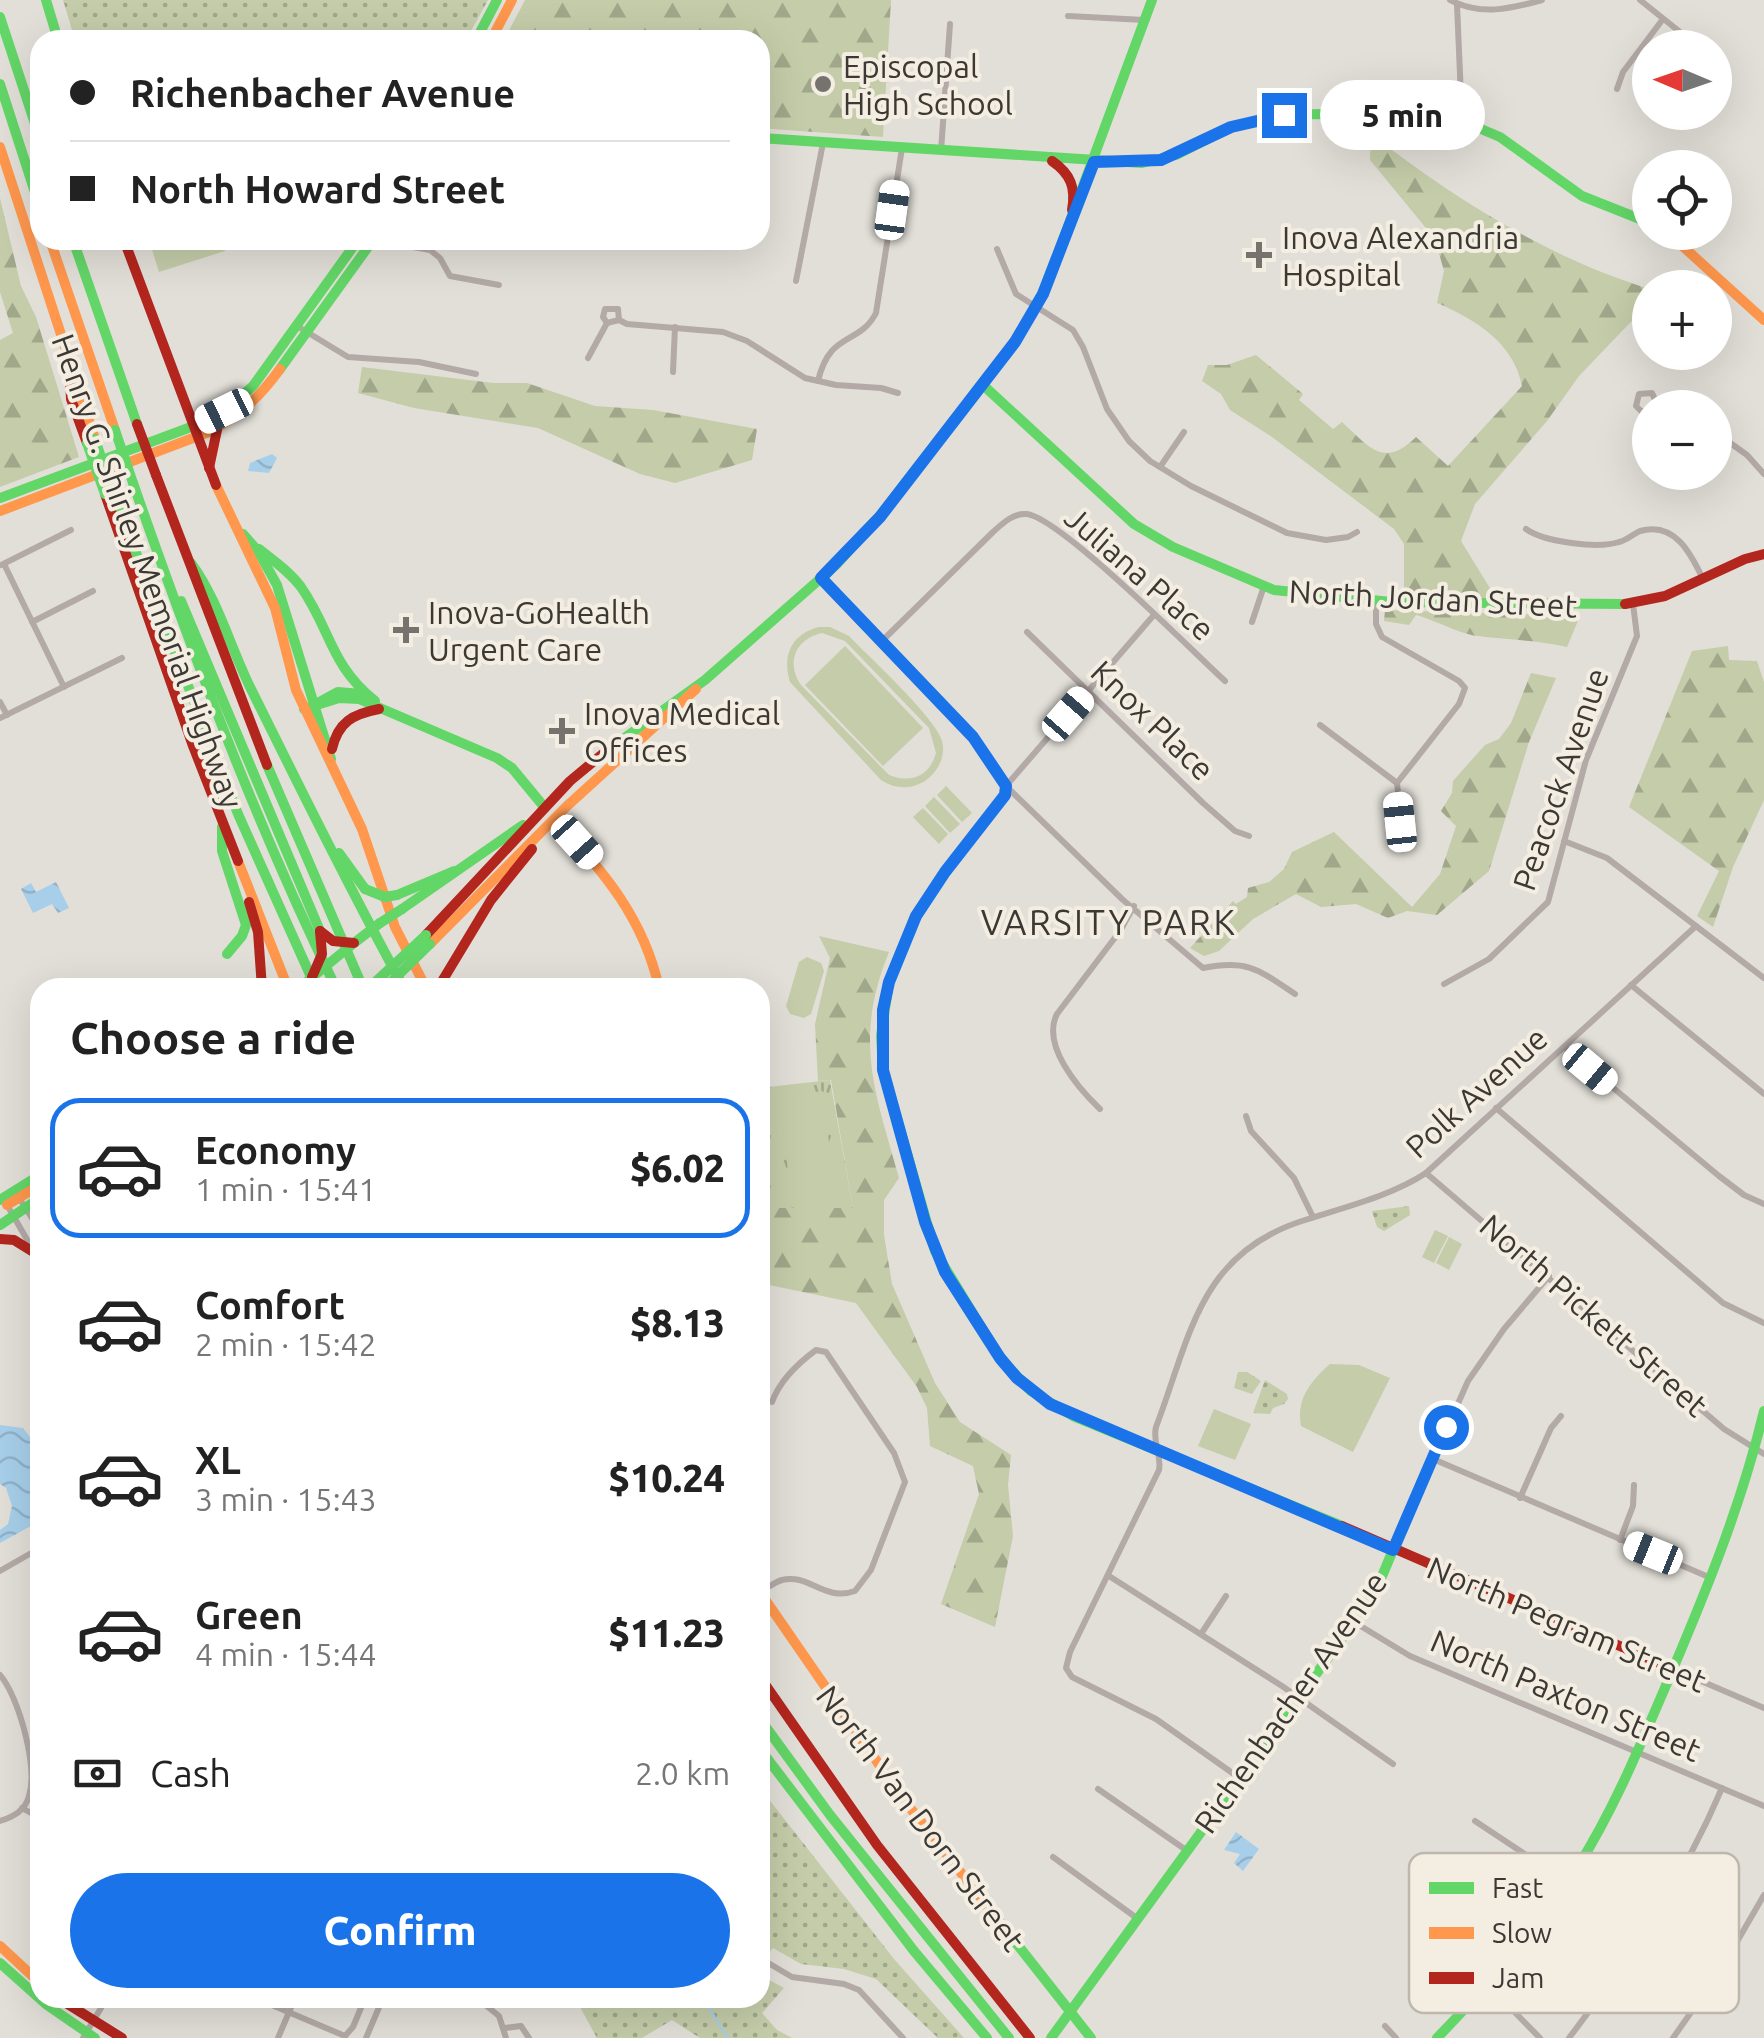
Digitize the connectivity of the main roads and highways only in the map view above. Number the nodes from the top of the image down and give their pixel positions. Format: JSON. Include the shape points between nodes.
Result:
{"nodes":[{"id":1,"x":46,"y":0,"type":"edge"},
{"id":2,"x":498,"y":0,"type":"edge"},
{"id":3,"x":512,"y":0,"type":"edge"},
{"id":4,"x":1152,"y":0,"type":"edge"},
{"id":5,"x":0,"y":2,"type":"edge"},
{"id":6,"x":0,"y":16,"type":"edge"},
{"id":7,"x":55,"y":30,"type":"edge"},
{"id":8,"x":482,"y":30,"type":"edge"},
{"id":9,"x":496,"y":30,"type":"edge"},
{"id":10,"x":19,"y":74,"type":"junction"},
{"id":11,"x":0,"y":84,"type":"edge"},
{"id":12,"x":30,"y":108,"type":"edge"},
{"id":13,"x":770,"y":139,"type":"edge"},
{"id":14,"x":1,"y":153,"type":"edge"},
{"id":15,"x":1045,"y":158,"type":"junction"},
{"id":16,"x":1094,"y":162,"type":"junction"},
{"id":17,"x":30,"y":177,"type":"edge"},
{"id":18,"x":1632,"y":217,"type":"edge"},
{"id":19,"x":1068,"y":232,"type":"junction"},
{"id":20,"x":30,"y":243,"type":"edge"},
{"id":21,"x":32,"y":250,"type":"edge"},
{"id":22,"x":53,"y":250,"type":"edge"},
{"id":23,"x":77,"y":250,"type":"edge"},
{"id":24,"x":128,"y":250,"type":"edge"},
{"id":25,"x":352,"y":250,"type":"edge"},
{"id":26,"x":365,"y":250,"type":"edge"},
{"id":27,"x":1687,"y":250,"type":"edge"},
{"id":28,"x":1764,"y":320,"type":"edge"},
{"id":29,"x":302,"y":329,"type":"junction"},
{"id":30,"x":982,"y":385,"type":"junction"},
{"id":31,"x":218,"y":428,"type":"junction"},
{"id":32,"x":193,"y":432,"type":"junction"},
{"id":33,"x":209,"y":470,"type":"junction"},
{"id":34,"x":109,"y":493,"type":"junction"},
{"id":35,"x":0,"y":498,"type":"edge"},
{"id":36,"x":0,"y":512,"type":"edge"},
{"id":37,"x":147,"y":522,"type":"junction"},
{"id":38,"x":241,"y":532,"type":"junction"},
{"id":39,"x":184,"y":554,"type":"junction"},
{"id":40,"x":1764,"y":554,"type":"edge"},
{"id":41,"x":821,"y":578,"type":"junction"},
{"id":42,"x":305,"y":595,"type":"junction"},
{"id":43,"x":284,"y":598,"type":"junction"},
{"id":44,"x":275,"y":608,"type":"junction"},
{"id":45,"x":368,"y":696,"type":"junction"},
{"id":46,"x":310,"y":706,"type":"junction"},
{"id":47,"x":385,"y":708,"type":"junction"},
{"id":48,"x":668,"y":711,"type":"junction"},
{"id":49,"x":332,"y":762,"type":"junction"},
{"id":50,"x":545,"y":808,"type":"junction"},
{"id":51,"x":312,"y":810,"type":"junction"},
{"id":52,"x":559,"y":816,"type":"junction"},
{"id":53,"x":222,"y":820,"type":"junction"},
{"id":54,"x":454,"y":872,"type":"junction"},
{"id":55,"x":376,"y":927,"type":"junction"},
{"id":56,"x":320,"y":932,"type":"junction"},
{"id":57,"x":428,"y":940,"type":"junction"},
{"id":58,"x":354,"y":944,"type":"junction"},
{"id":59,"x":227,"y":954,"type":"dead end"},
{"id":60,"x":261,"y":978,"type":"edge"},
{"id":61,"x":284,"y":978,"type":"edge"},
{"id":62,"x":312,"y":978,"type":"edge"},
{"id":63,"x":315,"y":978,"type":"edge"},
{"id":64,"x":318,"y":978,"type":"edge"},
{"id":65,"x":332,"y":978,"type":"edge"},
{"id":66,"x":361,"y":978,"type":"edge"},
{"id":67,"x":379,"y":978,"type":"edge"},
{"id":68,"x":395,"y":978,"type":"edge"},
{"id":69,"x":399,"y":978,"type":"edge"},
{"id":70,"x":421,"y":978,"type":"edge"},
{"id":71,"x":444,"y":978,"type":"edge"},
{"id":72,"x":658,"y":978,"type":"edge"},
{"id":73,"x":30,"y":1186,"type":"edge"},
{"id":74,"x":30,"y":1191,"type":"edge"},
{"id":75,"x":20,"y":1198,"type":"junction"},
{"id":76,"x":30,"y":1198,"type":"edge"},
{"id":77,"x":6,"y":1207,"type":"edge"},
{"id":78,"x":0,"y":1225,"type":"edge"},
{"id":79,"x":0,"y":1239,"type":"edge"},
{"id":80,"x":30,"y":1251,"type":"edge"},
{"id":81,"x":1764,"y":1410,"type":"edge"},
{"id":82,"x":1760,"y":1451,"type":"edge"},
{"id":83,"x":1393,"y":1550,"type":"junction"},
{"id":84,"x":770,"y":1606,"type":"edge"},
{"id":85,"x":1674,"y":1669,"type":"junction"},
{"id":86,"x":770,"y":1691,"type":"edge"},
{"id":87,"x":770,"y":1723,"type":"edge"},
{"id":88,"x":770,"y":1733,"type":"edge"},
{"id":89,"x":770,"y":1762,"type":"edge"},
{"id":90,"x":830,"y":1815,"type":"junction"},
{"id":91,"x":1586,"y":1853,"type":"edge"},
{"id":92,"x":0,"y":1946,"type":"edge"},
{"id":93,"x":0,"y":1963,"type":"edge"},
{"id":94,"x":30,"y":1974,"type":"edge"},
{"id":95,"x":30,"y":1992,"type":"edge"},
{"id":96,"x":51,"y":2008,"type":"edge"},
{"id":97,"x":73,"y":2008,"type":"edge"},
{"id":98,"x":1069,"y":2013,"type":"junction"},
{"id":99,"x":1462,"y":2013,"type":"edge"},
{"id":100,"x":88,"y":2036,"type":"edge"},
{"id":101,"x":122,"y":2038,"type":"edge"},
{"id":102,"x":987,"y":2038,"type":"edge"},
{"id":103,"x":1008,"y":2038,"type":"edge"},
{"id":104,"x":1030,"y":2038,"type":"edge"},
{"id":105,"x":1050,"y":2038,"type":"edge"},
{"id":106,"x":1090,"y":2038,"type":"edge"},
{"id":107,"x":1437,"y":2038,"type":"edge"}],
"edges":[{"from":1,"to":7,"type":"main road"},
{"from":2,"to":8,"type":"main road"},
{"from":3,"to":9,"type":"main road"},
{"from":4,"to":16,"type":"main road"},
{"from":5,"to":10,"type":"main road"},
{"from":6,"to":10,"type":"main road"},
{"from":10,"to":12,"type":"main road"},
{"from":11,"to":17,"type":"main road"},
{"from":13,"to":15,"type":"main road"},
{"from":14,"to":20,"type":"main road","name":"Henry G. Shirley Memorial Highway","bridge":true},
{"from":15,"to":16,"type":"main road"},
{"from":15,"to":19,"type":"main road","via":[[1074,183]]},
{"from":16,"to":18,"type":"main road","via":[[1161,160],[1231,127],[1284,115],[1462,121],[1500,137],[1582,196]]},
{"from":16,"to":19,"type":"main road"},
{"from":19,"to":30,"type":"main road","via":[[1036,307]]},
{"from":21,"to":34,"type":"main road","name":"Henry G. Shirley Memorial Highway","bridge":true,"via":[[70,367],[71,399]]},
{"from":22,"to":37,"type":"main road","bridge":true},
{"from":23,"to":39,"type":"main road","name":"Henry G. Shirley Memorial Highway","bridge":true},
{"from":24,"to":32,"type":"main road"},
{"from":25,"to":29,"type":"main road"},
{"from":26,"to":29,"type":"main road"},
{"from":27,"to":28,"type":"main road"},
{"from":29,"to":31,"type":"main road","via":[[260,397]]},
{"from":29,"to":32,"type":"main road","via":[[241,398]]},
{"from":30,"to":40,"type":"main road","name":"North Jordan Street","via":[[1134,524],[1264,586],[1301,595],[1633,604]]},
{"from":30,"to":41,"type":"main road","via":[[880,517]]},
{"from":31,"to":32,"type":"main road"},
{"from":31,"to":33,"type":"main road"},
{"from":32,"to":33,"type":"main road"},
{"from":32,"to":35,"type":"main road"},
{"from":32,"to":36,"type":"main road"},
{"from":33,"to":38,"type":"main road"},
{"from":34,"to":53,"type":"main road"},
{"from":34,"to":62,"type":"main road","name":"Henry G. Shirley Memorial Highway","via":[[244,830]]},
{"from":37,"to":56,"type":"main road"},
{"from":37,"to":65,"type":"main road","via":[[225,736]]},
{"from":38,"to":42,"type":"main road"},
{"from":38,"to":43,"type":"main road"},
{"from":38,"to":44,"type":"main road"},
{"from":39,"to":51,"type":"main road","via":[[202,576]]},
{"from":39,"to":66,"type":"main road","name":"Henry G. Shirley Memorial Highway","via":[[279,796]]},
{"from":41,"to":48,"type":"main road"},
{"from":41,"to":83,"type":"main road","name":"North Pegram Street","via":[[973,737],[1006,786],[923,904],[889,982],[880,1036],[888,1090],[935,1251],[951,1282],[1000,1358],[1050,1404]]},
{"from":42,"to":43,"type":"main road"},
{"from":42,"to":45,"type":"main road","via":[[333,657]]},
{"from":43,"to":44,"type":"main road"},
{"from":43,"to":46,"type":"main road"},
{"from":44,"to":46,"type":"main road","via":[[292,680]]},
{"from":45,"to":46,"type":"main road","via":[[338,692]]},
{"from":45,"to":47,"type":"main road"},
{"from":46,"to":47,"type":"main road","via":[[347,697]]},
{"from":46,"to":49,"type":"main road"},
{"from":47,"to":49,"type":"main road","via":[[345,719],[334,737]]},
{"from":47,"to":50,"type":"main road","via":[[498,758]]},
{"from":48,"to":50,"type":"main road","via":[[614,744]]},
{"from":48,"to":52,"type":"main road"},
{"from":49,"to":70,"type":"main road"},
{"from":50,"to":54,"type":"main road"},
{"from":50,"to":57,"type":"main road"},
{"from":51,"to":54,"type":"main road","bridge":true,"via":[[365,889],[397,895]]},
{"from":51,"to":55,"type":"main road"},
{"from":52,"to":57,"type":"main road"},
{"from":52,"to":71,"type":"main road","via":[[491,900]]},
{"from":52,"to":72,"type":"main road","via":[[632,910]]},
{"from":53,"to":59,"type":"main road","via":[[222,852],[246,925]]},
{"from":53,"to":60,"type":"main road","via":[[258,932]]},
{"from":53,"to":61,"type":"main road"},
{"from":54,"to":55,"type":"main road","bridge":true},
{"from":55,"to":58,"type":"main road"},
{"from":55,"to":69,"type":"main road"},
{"from":56,"to":58,"type":"main road","bridge":true},
{"from":56,"to":63,"type":"main road","bridge":true},
{"from":57,"to":67,"type":"main road","bridge":true},
{"from":57,"to":68,"type":"main road","bridge":true},
{"from":58,"to":64,"type":"main road","bridge":true},
{"from":73,"to":75,"type":"main road"},
{"from":74,"to":75,"type":"main road"},
{"from":75,"to":76,"type":"main road"},
{"from":75,"to":77,"type":"main road"},
{"from":75,"to":77,"type":"main road"},
{"from":77,"to":78,"type":"main road"},
{"from":79,"to":80,"type":"main road"},
{"from":81,"to":82,"type":"main road"},
{"from":82,"to":85,"type":"main road"},
{"from":83,"to":85,"type":"main road","name":"North Pegram Street"},
{"from":83,"to":98,"type":"main road","name":"Richenbacher Avenue","via":[[1354,1622]]},
{"from":84,"to":98,"type":"main road","name":"North Van Dorn Street","via":[[900,1795]]},
{"from":85,"to":91,"type":"main road"},
{"from":86,"to":104,"type":"main road","via":[[900,1876]]},
{"from":87,"to":90,"type":"main road"},
{"from":88,"to":90,"type":"main road"},
{"from":89,"to":102,"type":"main road"},
{"from":90,"to":103,"type":"main road"},
{"from":92,"to":94,"type":"main road"},
{"from":93,"to":95,"type":"main road"},
{"from":96,"to":100,"type":"main road"},
{"from":97,"to":101,"type":"main road"},
{"from":98,"to":105,"type":"main road","name":"Richenbacher Avenue"},
{"from":98,"to":106,"type":"main road","name":"North Van Dorn Street"},
{"from":99,"to":107,"type":"main road"}]}
